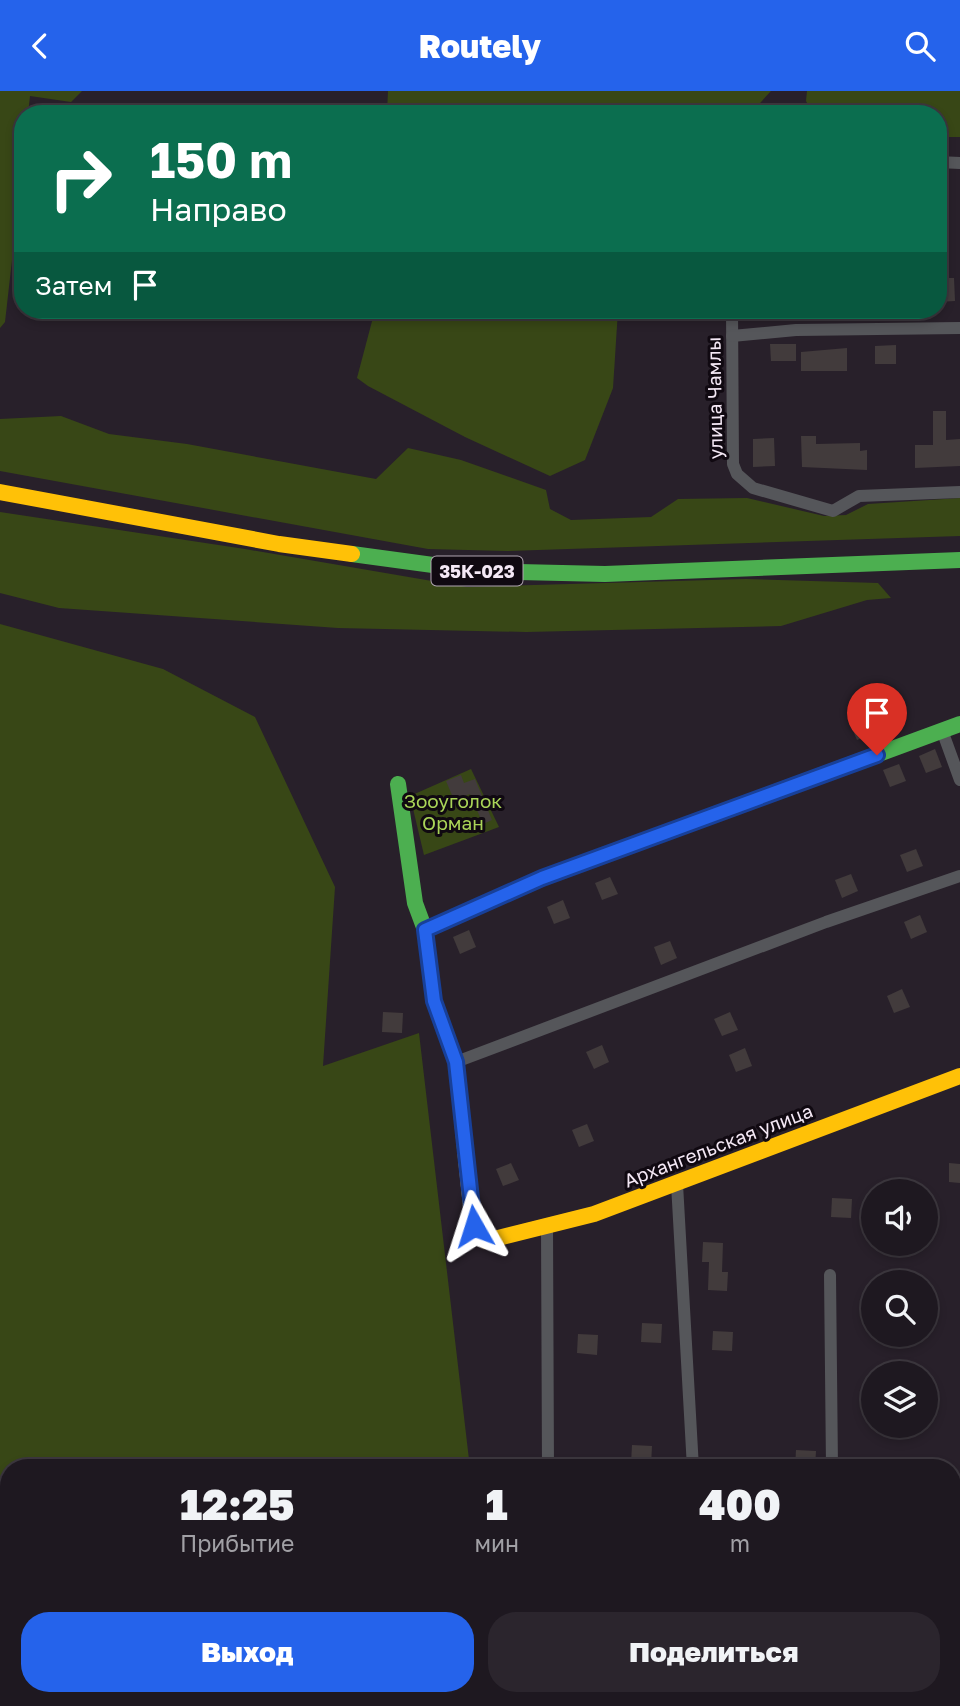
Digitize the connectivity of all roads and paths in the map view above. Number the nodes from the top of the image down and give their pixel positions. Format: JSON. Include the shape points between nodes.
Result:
{"nodes":[{"id":1,"x":732,"y":319,"type":"edge"},
{"id":2,"x":960,"y":328,"type":"edge"},
{"id":3,"x":732,"y":336,"type":"junction"},
{"id":4,"x":0,"y":492,"type":"edge"},
{"id":5,"x":960,"y":492,"type":"edge"},
{"id":6,"x":960,"y":560,"type":"edge"},
{"id":7,"x":960,"y":724,"type":"edge"},
{"id":8,"x":943,"y":733,"type":"junction"},
{"id":9,"x":960,"y":780,"type":"edge"},
{"id":10,"x":398,"y":784,"type":"dead end"},
{"id":11,"x":960,"y":876,"type":"edge"},
{"id":12,"x":425,"y":930,"type":"junction"},
{"id":13,"x":456,"y":1062,"type":"junction"},
{"id":14,"x":960,"y":1076,"type":"edge"},
{"id":15,"x":677,"y":1184,"type":"junction"},
{"id":16,"x":547,"y":1227,"type":"junction"},
{"id":17,"x":830,"y":1275,"type":"dead end"},
{"id":18,"x":548,"y":1459,"type":"edge"},
{"id":19,"x":692,"y":1459,"type":"edge"},
{"id":20,"x":832,"y":1459,"type":"edge"}],
"edges":[{"from":1,"to":3,"type":"street","name":"улица Чамлы"},
{"from":2,"to":3,"type":"street","via":[[796,330]]},
{"from":3,"to":5,"type":"street","name":"улица Чамлы","via":[[733,464],[744,483],[833,511],[859,496]]},
{"from":4,"to":6,"type":"street","number":"35К-023","via":[[279,544],[477,571],[605,574]]},
{"from":7,"to":8,"type":"street"},
{"from":8,"to":9,"type":"street"},
{"from":8,"to":12,"type":"street","via":[[833,769],[542,878]]},
{"from":10,"to":12,"type":"street","via":[[415,903]]},
{"from":11,"to":13,"type":"street"},
{"from":12,"to":13,"type":"street","via":[[434,1001]]},
{"from":13,"to":16,"type":"street","name":"Архангельская улица","via":[[474,1226],[486,1241]]},
{"from":14,"to":15,"type":"street","name":"Архангельская улица"},
{"from":15,"to":16,"type":"street","name":"Архангельская улица"},
{"from":15,"to":19,"type":"street"},
{"from":16,"to":18,"type":"street"},
{"from":17,"to":20,"type":"street"}]}
